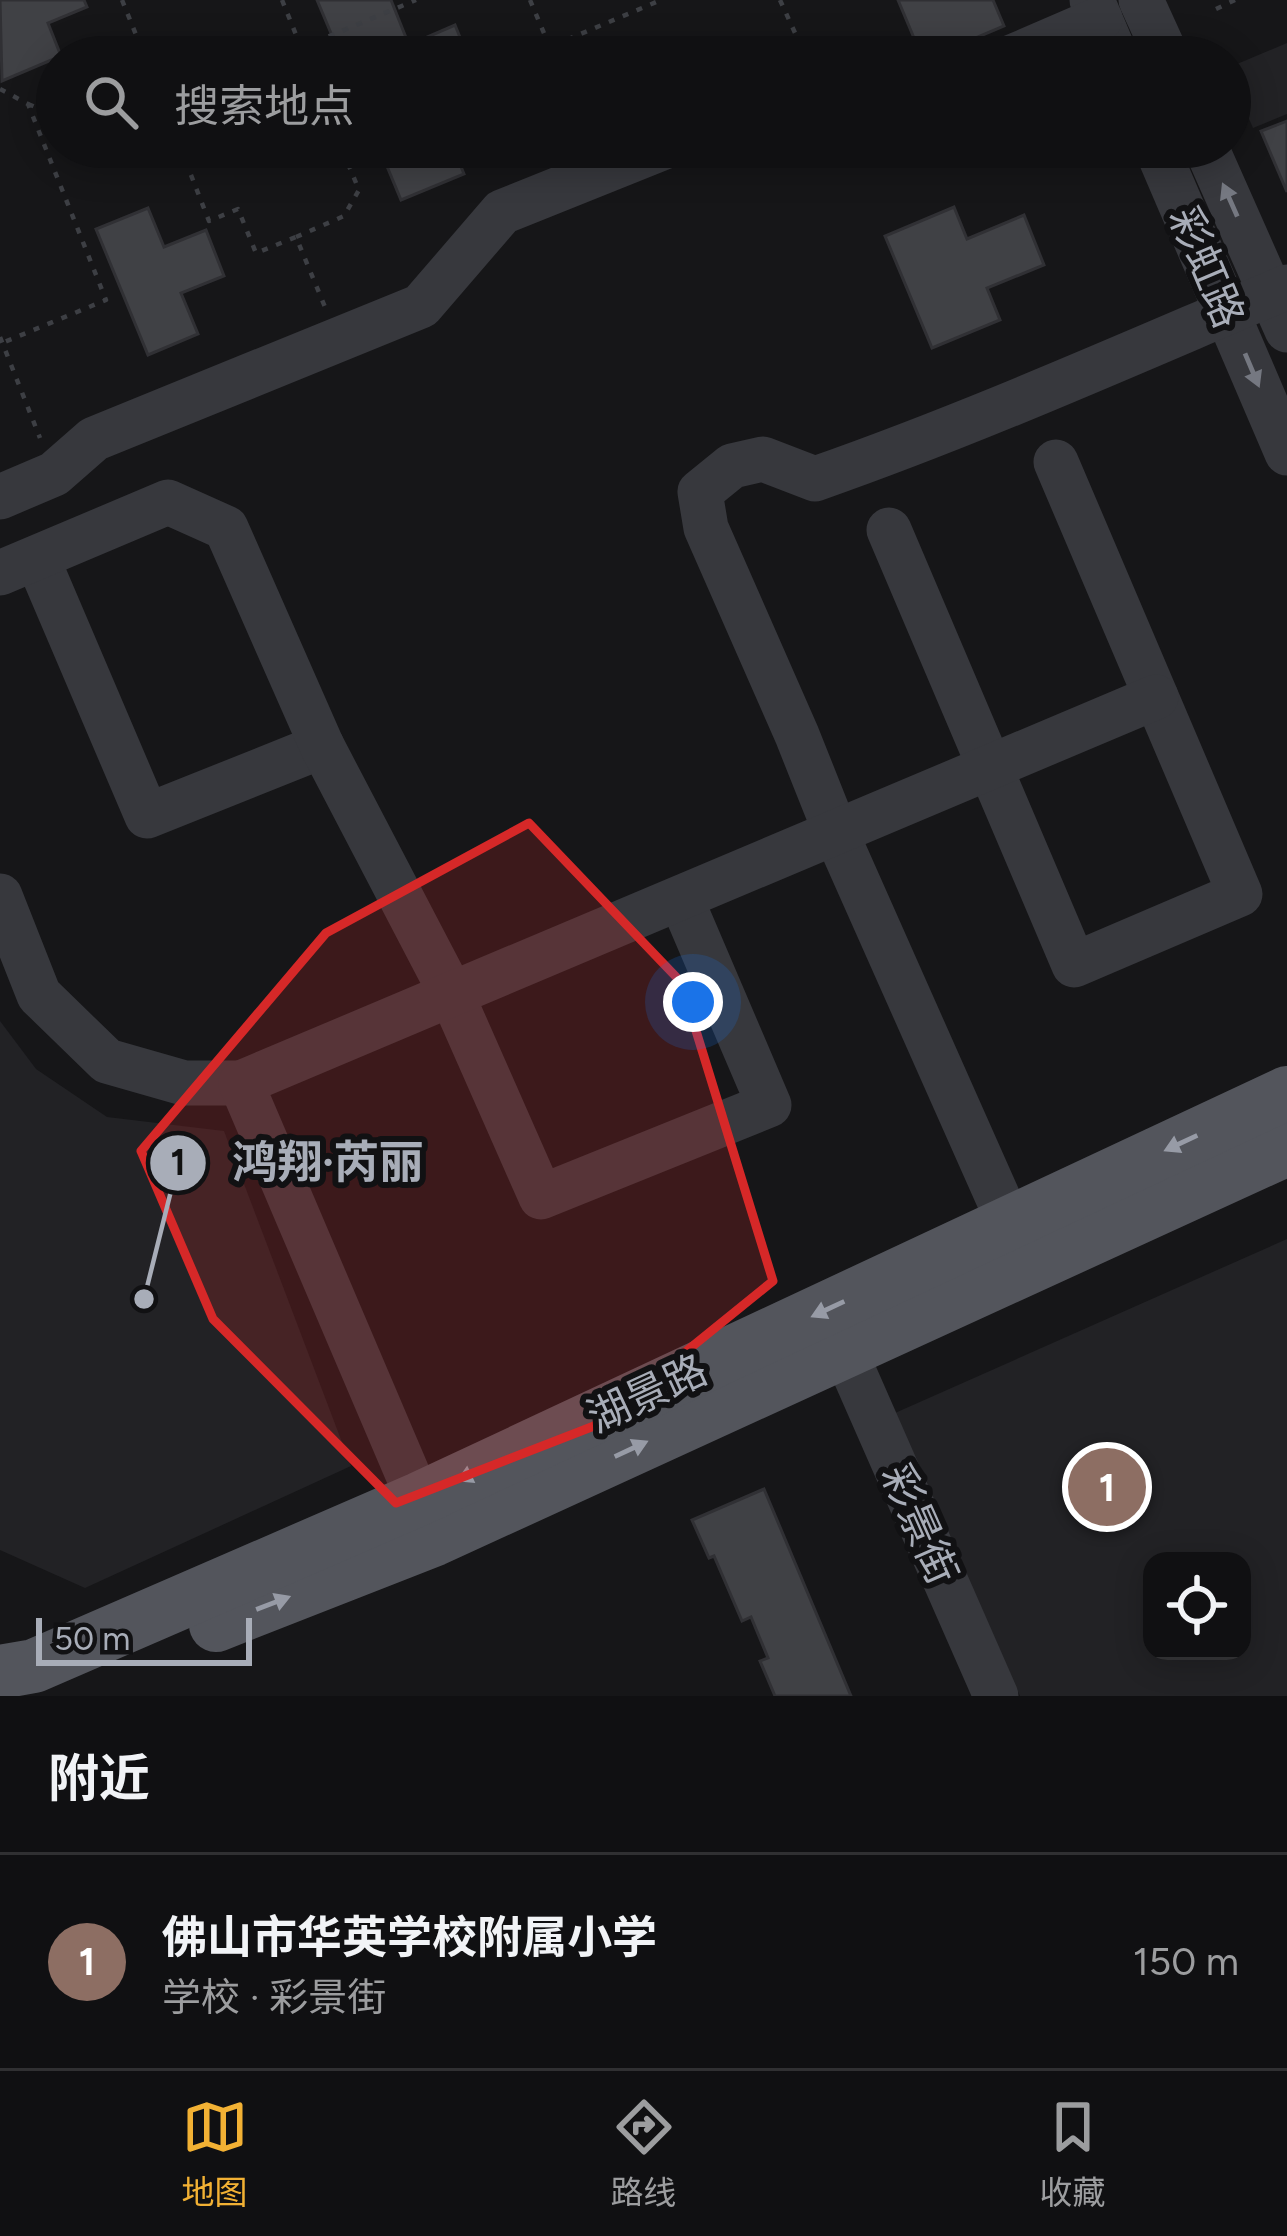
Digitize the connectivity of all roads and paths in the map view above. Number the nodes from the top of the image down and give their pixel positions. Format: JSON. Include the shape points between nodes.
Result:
{"nodes":[{"id":1,"x":122,"y":0,"type":"edge"},
{"id":2,"x":282,"y":0,"type":"edge"},
{"id":3,"x":416,"y":0,"type":"edge"},
{"id":4,"x":530,"y":0,"type":"edge"},
{"id":5,"x":661,"y":0,"type":"edge"},
{"id":6,"x":780,"y":0,"type":"edge"},
{"id":7,"x":1141,"y":0,"type":"edge"},
{"id":8,"x":1235,"y":0,"type":"edge"},
{"id":9,"x":1216,"y":9,"type":"dead end"},
{"id":10,"x":1103,"y":26,"type":"edge"},
{"id":11,"x":136,"y":36,"type":"edge"},
{"id":12,"x":296,"y":36,"type":"edge"},
{"id":13,"x":330,"y":36,"type":"edge"},
{"id":14,"x":545,"y":36,"type":"edge"},
{"id":15,"x":576,"y":36,"type":"edge"},
{"id":16,"x":796,"y":36,"type":"edge"},
{"id":17,"x":1074,"y":36,"type":"edge"},
{"id":18,"x":1157,"y":36,"type":"edge"},
{"id":19,"x":0,"y":89,"type":"edge"},
{"id":20,"x":28,"y":104,"type":"junction"},
{"id":21,"x":36,"y":107,"type":"edge"},
{"id":22,"x":36,"y":124,"type":"edge"},
{"id":23,"x":53,"y":168,"type":"edge"},
{"id":24,"x":188,"y":168,"type":"edge"},
{"id":25,"x":350,"y":168,"type":"edge"},
{"id":26,"x":612,"y":168,"type":"edge"},
{"id":27,"x":1165,"y":168,"type":"edge"},
{"id":28,"x":1217,"y":168,"type":"edge"},
{"id":29,"x":296,"y":237,"type":"junction"},
{"id":30,"x":1282,"y":304,"type":"edge"},
{"id":31,"x":1228,"y":313,"type":"junction"},
{"id":32,"x":1,"y":340,"type":"edge"},
{"id":33,"x":338,"y":340,"type":"junction"},
{"id":34,"x":1287,"y":452,"type":"edge"},
{"id":35,"x":1056,"y":462,"type":"dead end"},
{"id":36,"x":55,"y":474,"type":"junction"},
{"id":37,"x":0,"y":496,"type":"edge"},
{"id":38,"x":889,"y":530,"type":"dead end"},
{"id":39,"x":18,"y":566,"type":"edge"},
{"id":40,"x":1156,"y":697,"type":"junction"},
{"id":41,"x":322,"y":746,"type":"junction"},
{"id":42,"x":990,"y":768,"type":"junction"},
{"id":43,"x":836,"y":833,"type":"junction"},
{"id":44,"x":0,"y":896,"type":"edge"},
{"id":45,"x":681,"y":898,"type":"junction"},
{"id":46,"x":452,"y":994,"type":"junction"},
{"id":47,"x":241,"y":1083,"type":"junction"},
{"id":48,"x":1287,"y":1094,"type":"edge"},
{"id":49,"x":1287,"y":1149,"type":"edge"},
{"id":50,"x":1019,"y":1246,"type":"junction"},
{"id":51,"x":844,"y":1352,"type":"junction"},
{"id":52,"x":427,"y":1519,"type":"junction"},
{"id":53,"x":0,"y":1672,"type":"edge"},
{"id":54,"x":49,"y":1696,"type":"edge"},
{"id":55,"x":996,"y":1696,"type":"edge"}],
"edges":[{"from":1,"to":11,"type":"path"},
{"from":2,"to":12,"type":"path"},
{"from":3,"to":13,"type":"path"},
{"from":4,"to":14,"type":"path"},
{"from":5,"to":15,"type":"path"},
{"from":6,"to":16,"type":"path"},
{"from":7,"to":18,"type":"street"},
{"from":8,"to":9,"type":"path"},
{"from":10,"to":17,"type":"street"},
{"from":19,"to":20,"type":"path"},
{"from":20,"to":21,"type":"path"},
{"from":20,"to":22,"type":"path"},
{"from":23,"to":32,"type":"path","via":[[106,300]]},
{"from":24,"to":29,"type":"path","via":[[209,221],[238,209],[256,253]]},
{"from":25,"to":29,"type":"path","via":[[359,190],[344,216]]},
{"from":26,"to":33,"type":"street","via":[[502,212],[421,306]]},
{"from":27,"to":31,"type":"street","name":"彩虹路"},
{"from":30,"to":28,"type":"street","name":"彩虹路","one_way":true},
{"from":29,"to":33,"type":"path"},
{"from":30,"to":31,"type":"street"},
{"from":31,"to":34,"type":"street","name":"彩虹路","one_way":true},
{"from":31,"to":43,"type":"street","via":[[868,461],[814,479],[763,459],[732,466],[700,492],[706,528]]},
{"from":32,"to":36,"type":"path"},
{"from":33,"to":36,"type":"street","via":[[94,439]]},
{"from":35,"to":40,"type":"street"},
{"from":36,"to":37,"type":"street"},
{"from":38,"to":42,"type":"street"},
{"from":39,"to":41,"type":"street","via":[[168,502],[226,528]]},
{"from":39,"to":41,"type":"street","via":[[147,816]]},
{"from":40,"to":42,"type":"street"},
{"from":40,"to":42,"type":"street","via":[[1240,894],[1074,965]]},
{"from":41,"to":46,"type":"street"},
{"from":42,"to":43,"type":"street"},
{"from":43,"to":45,"type":"street"},
{"from":43,"to":50,"type":"street"},
{"from":44,"to":47,"type":"street","via":[[39,995],[107,1061],[184,1083]]},
{"from":45,"to":46,"type":"street"},
{"from":45,"to":46,"type":"street","via":[[769,1105],[541,1197]]},
{"from":46,"to":47,"type":"street"},
{"from":47,"to":52,"type":"street"},
{"from":48,"to":50,"type":"main road","name":"湖景路","one_way":true},
{"from":49,"to":50,"type":"main road","name":"湖景路"},
{"from":50,"to":51,"type":"main road","name":"湖景路"},
{"from":50,"to":52,"type":"main road","name":"湖景路","one_way":true},
{"from":52,"to":51,"type":"main road","name":"湖景路","one_way":true},
{"from":51,"to":55,"type":"street","name":"彩景街"},
{"from":52,"to":53,"type":"main road","name":"湖景路"},
{"from":54,"to":52,"type":"main road","name":"湖景路","one_way":true}]}
